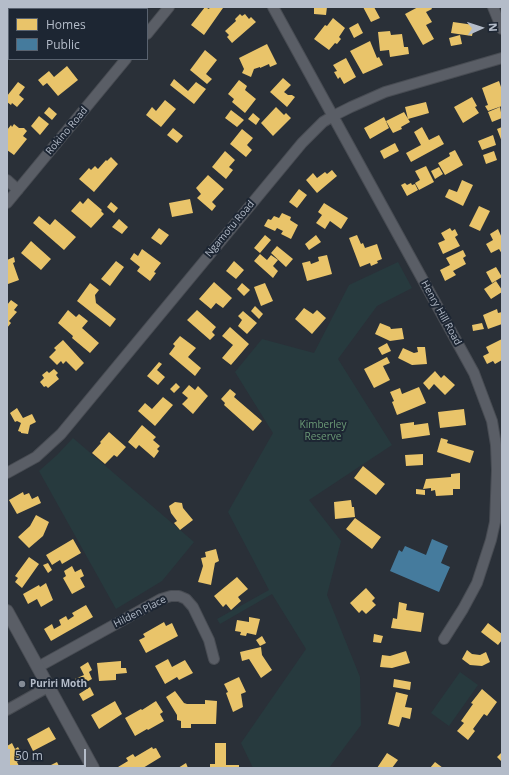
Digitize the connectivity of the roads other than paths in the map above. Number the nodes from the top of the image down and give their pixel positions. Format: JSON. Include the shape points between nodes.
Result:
{"nodes":[{"id":1,"x":169,"y":7,"type":"edge"},
{"id":2,"x":273,"y":7,"type":"edge"},
{"id":3,"x":493,"y":7,"type":"edge"},
{"id":4,"x":502,"y":29,"type":"edge"},
{"id":5,"x":148,"y":32,"type":"edge"},
{"id":6,"x":502,"y":58,"type":"edge"},
{"id":7,"x":125,"y":60,"type":"edge"},
{"id":8,"x":333,"y":116,"type":"junction"},
{"id":9,"x":7,"y":180,"type":"edge"},
{"id":10,"x":18,"y":190,"type":"junction"},
{"id":11,"x":7,"y":203,"type":"edge"},
{"id":12,"x":7,"y":473,"type":"edge"},
{"id":13,"x":7,"y":611,"type":"edge"},
{"id":14,"x":444,"y":639,"type":"dead end"},
{"id":15,"x":214,"y":659,"type":"dead end"},
{"id":16,"x":38,"y":667,"type":"junction"},
{"id":17,"x":48,"y":687,"type":"junction"},
{"id":18,"x":7,"y":710,"type":"edge"},
{"id":19,"x":92,"y":768,"type":"edge"}],
"edges":[{"from":1,"to":5,"type":"street"},
{"from":2,"to":8,"type":"street","name":"Henry Hill Road"},
{"from":3,"to":4,"type":"street"},
{"from":6,"to":8,"type":"street","name":"Ngamotu Road","via":[[385,92]]},
{"from":7,"to":10,"type":"street","name":"Rokino Road"},
{"from":8,"to":12,"type":"street","name":"Ngamotu Road","via":[[323,122],[302,143],[62,434],[36,457]]},
{"from":8,"to":14,"type":"street","name":"Henry Hill Road","via":[[474,373],[492,421],[497,470],[495,522],[477,583]]},
{"from":9,"to":10,"type":"street"},
{"from":10,"to":11,"type":"street","name":"Rokino Road"},
{"from":13,"to":16,"type":"street"},
{"from":15,"to":16,"type":"street","name":"Hilden Place","via":[[209,640],[193,607],[186,599],[175,596],[161,599]]},
{"from":16,"to":17,"type":"street"},
{"from":17,"to":18,"type":"street"},
{"from":17,"to":19,"type":"street"}]}
